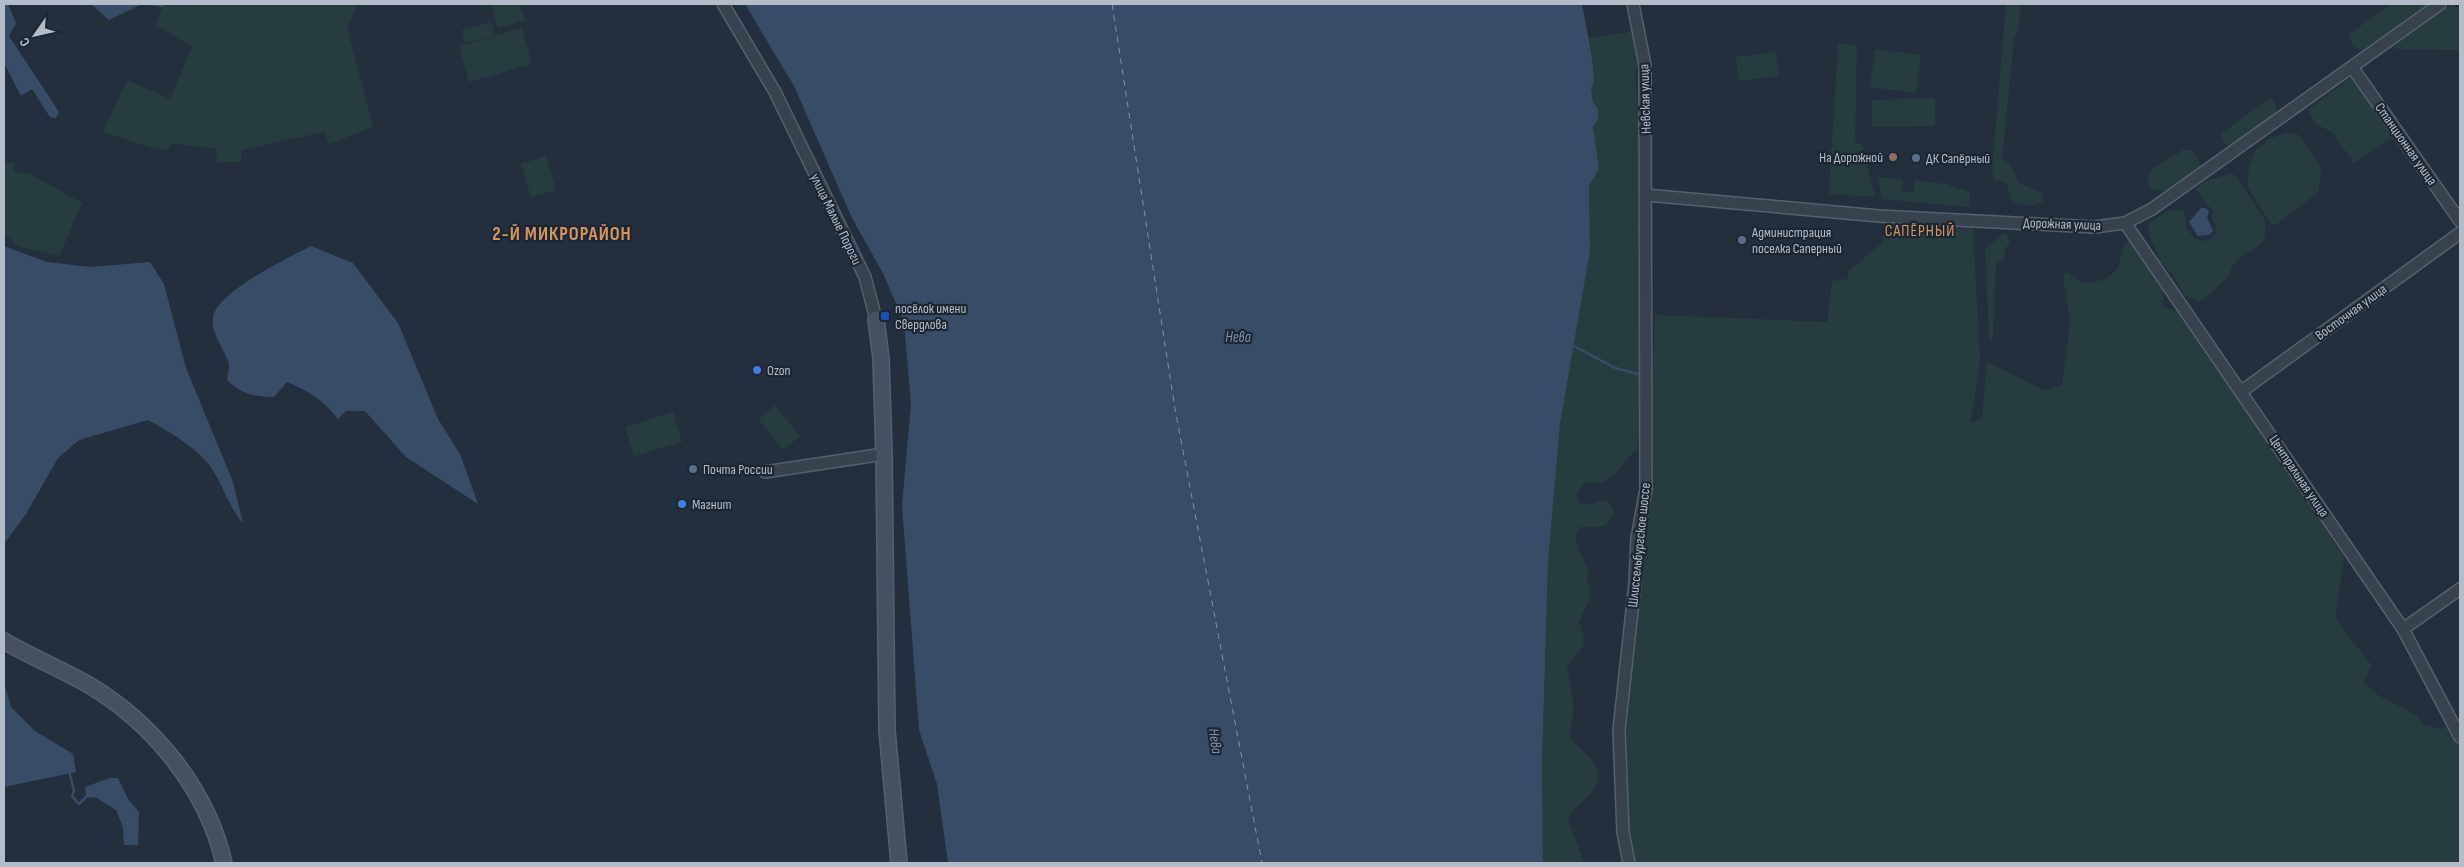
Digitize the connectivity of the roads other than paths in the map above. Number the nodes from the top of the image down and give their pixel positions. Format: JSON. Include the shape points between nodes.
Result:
{"nodes":[{"id":1,"x":723,"y":4,"type":"edge"},
{"id":2,"x":1633,"y":4,"type":"edge"},
{"id":3,"x":2440,"y":4,"type":"edge"},
{"id":4,"x":2352,"y":67,"type":"junction"},
{"id":5,"x":1646,"y":195,"type":"junction"},
{"id":6,"x":2460,"y":221,"type":"edge"},
{"id":7,"x":2126,"y":223,"type":"junction"},
{"id":8,"x":2460,"y":233,"type":"edge"},
{"id":9,"x":876,"y":319,"type":"joint"},
{"id":10,"x":2242,"y":391,"type":"junction"},
{"id":11,"x":884,"y":454,"type":"junction"},
{"id":12,"x":765,"y":472,"type":"dead end"},
{"id":13,"x":2460,"y":589,"type":"edge"},
{"id":14,"x":2403,"y":629,"type":"junction"},
{"id":15,"x":4,"y":641,"type":"edge"},
{"id":16,"x":2460,"y":737,"type":"edge"},
{"id":17,"x":224,"y":863,"type":"edge"},
{"id":18,"x":899,"y":863,"type":"edge"},
{"id":19,"x":1629,"y":863,"type":"edge"}],
"edges":[{"from":1,"to":9,"type":"street","name":"улица Малые Пороги","via":[[775,92],[865,278]]},
{"from":2,"to":5,"type":"street","name":"Невская улица","via":[[1645,65]]},
{"from":3,"to":4,"type":"street","name":"Дорожная улица"},
{"from":4,"to":6,"type":"street","name":"Станционная улица"},
{"from":4,"to":7,"type":"street","name":"Дорожная улица","via":[[2166,200]]},
{"from":5,"to":7,"type":"street","name":"Дорожная улица","via":[[1894,216],[2094,227]]},
{"from":5,"to":19,"type":"street","name":"Шлиссельбургское шоссе","via":[[1646,489],[1637,538],[1619,730],[1623,832]]},
{"from":7,"to":10,"type":"street","name":"Центральная улица"},
{"from":8,"to":10,"type":"street","name":"Восточная улица"},
{"from":9,"to":11,"type":"street","name":"улица Малые Пороги","via":[[881,359]]},
{"from":10,"to":14,"type":"street","name":"Центральная улица"},
{"from":11,"to":12,"type":"street"},
{"from":11,"to":18,"type":"street","name":"улица Малые Пороги","via":[[887,730]]},
{"from":13,"to":14,"type":"street"},
{"from":14,"to":16,"type":"street","name":"Центральная улица"},
{"from":15,"to":17,"type":"street","via":[[91,686],[128,712],[149,732],[172,758],[202,802],[216,831]]}]}
